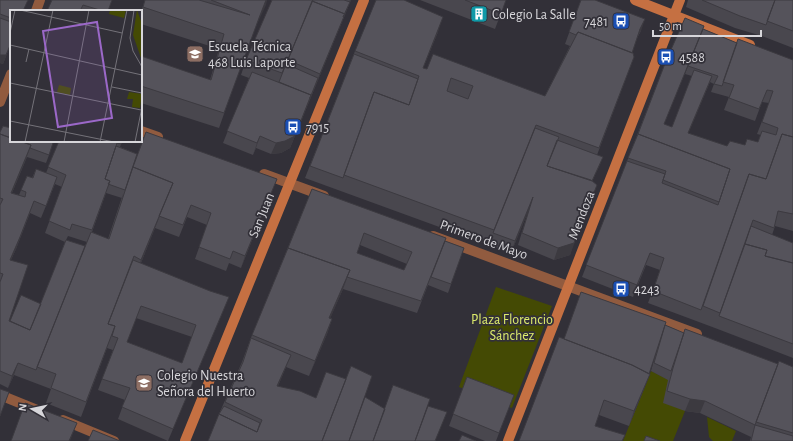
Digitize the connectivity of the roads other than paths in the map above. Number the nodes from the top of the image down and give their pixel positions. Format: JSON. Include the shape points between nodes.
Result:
{"nodes":[{"id":1,"x":40,"y":0,"type":"edge"},
{"id":2,"x":364,"y":0,"type":"edge"},
{"id":3,"x":635,"y":0,"type":"edge"},
{"id":4,"x":680,"y":0,"type":"edge"},
{"id":5,"x":36,"y":10,"type":"edge"},
{"id":6,"x":674,"y":15,"type":"junction"},
{"id":7,"x":756,"y":47,"type":"edge"},
{"id":8,"x":7,"y":81,"type":"edge"},
{"id":9,"x":0,"y":102,"type":"edge"},
{"id":10,"x":142,"y":131,"type":"edge"},
{"id":11,"x":170,"y":141,"type":"edge"},
{"id":12,"x":252,"y":170,"type":"edge"},
{"id":13,"x":289,"y":183,"type":"junction"},
{"id":14,"x":333,"y":199,"type":"edge"},
{"id":15,"x":421,"y":232,"type":"edge"},
{"id":16,"x":569,"y":285,"type":"junction"},
{"id":17,"x":703,"y":336,"type":"edge"},
{"id":18,"x":0,"y":395,"type":"edge"},
{"id":19,"x":43,"y":412,"type":"edge"},
{"id":20,"x":57,"y":418,"type":"edge"},
{"id":21,"x":114,"y":441,"type":"edge"},
{"id":22,"x":185,"y":441,"type":"edge"},
{"id":23,"x":508,"y":441,"type":"edge"}],
"edges":[{"from":1,"to":5,"type":"street"},
{"from":2,"to":13,"type":"main road","name":"San Juan"},
{"from":3,"to":6,"type":"main road"},
{"from":4,"to":6,"type":"main road","name":"Mendoza"},
{"from":6,"to":7,"type":"main road"},
{"from":6,"to":16,"type":"main road","name":"Mendoza"},
{"from":8,"to":9,"type":"street"},
{"from":10,"to":11,"type":"street"},
{"from":12,"to":13,"type":"street"},
{"from":13,"to":14,"type":"street"},
{"from":13,"to":22,"type":"main road","name":"San Juan"},
{"from":15,"to":16,"type":"street","name":"Primero de Mayo"},
{"from":16,"to":17,"type":"street","name":"Primero de Mayo"},
{"from":16,"to":23,"type":"main road","name":"Mendoza"},
{"from":18,"to":19,"type":"street"},
{"from":20,"to":21,"type":"street"}]}
